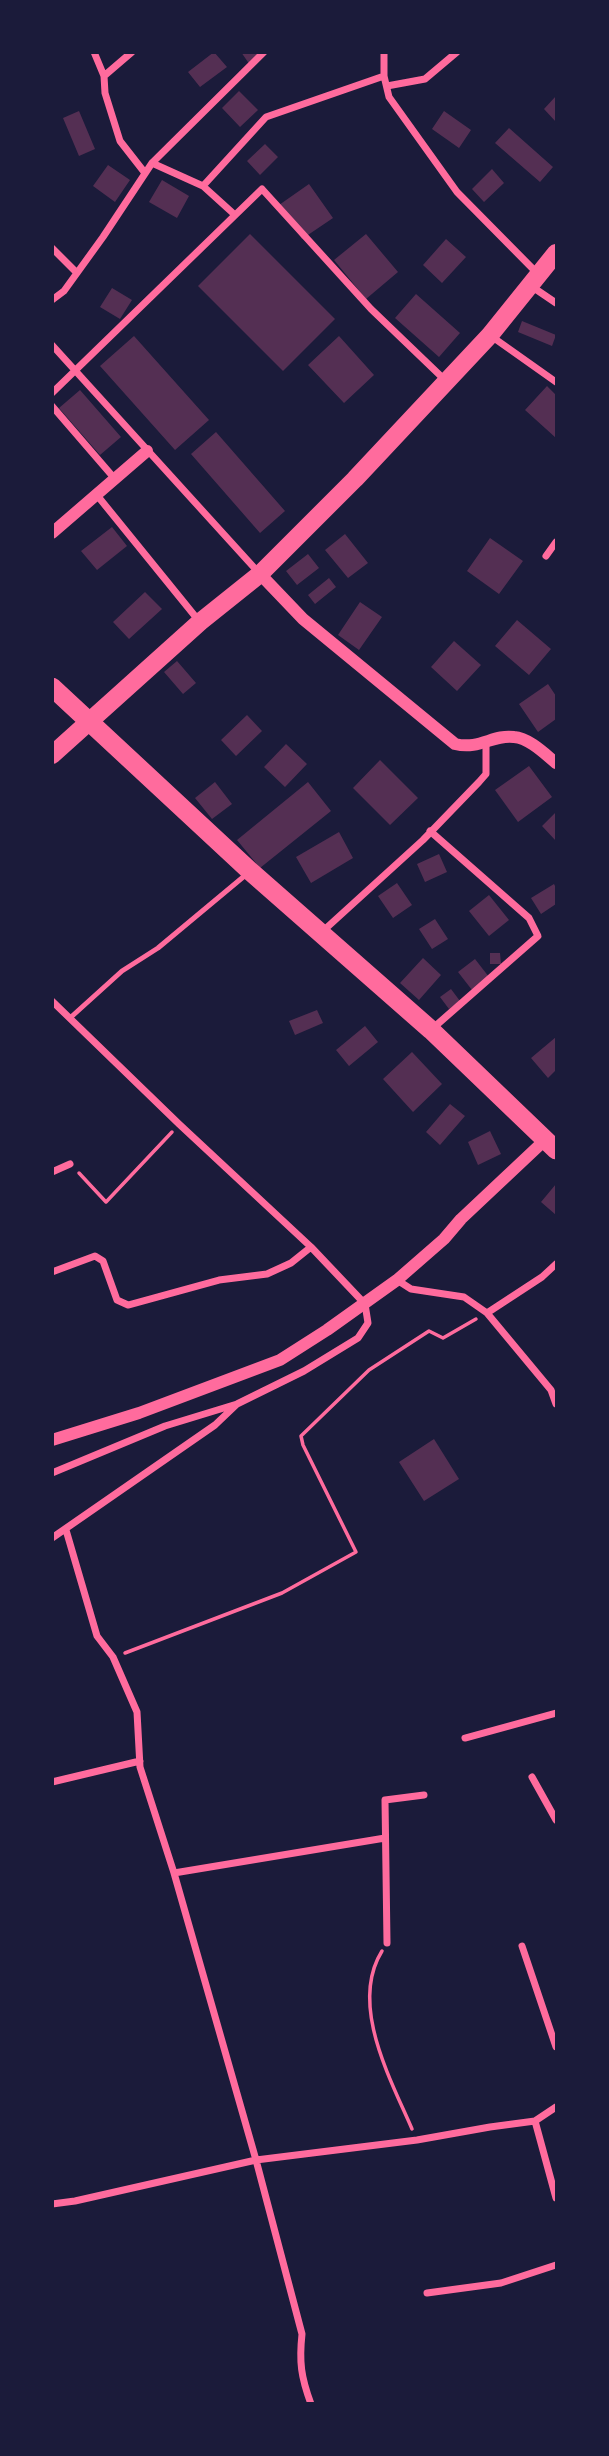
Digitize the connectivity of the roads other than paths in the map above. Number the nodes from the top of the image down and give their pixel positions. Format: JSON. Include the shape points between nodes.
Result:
{"nodes":[{"id":1,"x":94,"y":52,"type":"edge"},
{"id":2,"x":132,"y":52,"type":"edge"},
{"id":3,"x":264,"y":52,"type":"edge"},
{"id":4,"x":384,"y":52,"type":"edge"},
{"id":5,"x":457,"y":52,"type":"edge"},
{"id":6,"x":104,"y":76,"type":"junction"},
{"id":7,"x":384,"y":76,"type":"junction"},
{"id":8,"x":387,"y":86,"type":"junction"},
{"id":9,"x":152,"y":163,"type":"junction"},
{"id":10,"x":145,"y":173,"type":"junction"},
{"id":11,"x":203,"y":186,"type":"junction"},
{"id":12,"x":235,"y":215,"type":"junction"},
{"id":13,"x":52,"y":248,"type":"edge"},
{"id":14,"x":556,"y":253,"type":"edge"},
{"id":15,"x":77,"y":273,"type":"junction"},
{"id":16,"x":535,"y":281,"type":"junction"},
{"id":17,"x":52,"y":300,"type":"edge"},
{"id":18,"x":556,"y":303,"type":"edge"},
{"id":19,"x":490,"y":335,"type":"junction"},
{"id":20,"x":52,"y":345,"type":"edge"},
{"id":21,"x":76,"y":372,"type":"junction"},
{"id":22,"x":556,"y":382,"type":"edge"},
{"id":23,"x":447,"y":383,"type":"junction"},
{"id":24,"x":52,"y":393,"type":"edge"},
{"id":25,"x":52,"y":406,"type":"edge"},
{"id":26,"x":147,"y":451,"type":"junction"},
{"id":27,"x":115,"y":479,"type":"junction"},
{"id":28,"x":96,"y":494,"type":"junction"},
{"id":29,"x":52,"y":533,"type":"edge"},
{"id":30,"x":556,"y":542,"type":"edge"},
{"id":31,"x":546,"y":556,"type":"dead end"},
{"id":32,"x":260,"y":574,"type":"junction"},
{"id":33,"x":200,"y":622,"type":"junction"},
{"id":34,"x":52,"y":687,"type":"edge"},
{"id":35,"x":88,"y":720,"type":"junction"},
{"id":36,"x":486,"y":743,"type":"junction"},
{"id":37,"x":52,"y":755,"type":"edge"},
{"id":38,"x":556,"y":763,"type":"edge"},
{"id":39,"x":430,"y":831,"type":"junction"},
{"id":40,"x":250,"y":871,"type":"junction"},
{"id":41,"x":322,"y":932,"type":"junction"},
{"id":42,"x":52,"y":1002,"type":"edge"},
{"id":43,"x":70,"y":1018,"type":"junction"},
{"id":44,"x":431,"y":1030,"type":"junction"},
{"id":45,"x":551,"y":1145,"type":"edge"},
{"id":46,"x":70,"y":1164,"type":"road end"},
{"id":47,"x":52,"y":1172,"type":"edge"},
{"id":48,"x":311,"y":1247,"type":"junction"},
{"id":49,"x":556,"y":1264,"type":"edge"},
{"id":50,"x":52,"y":1272,"type":"edge"},
{"id":51,"x":397,"y":1280,"type":"junction"},
{"id":52,"x":365,"y":1304,"type":"junction"},
{"id":53,"x":486,"y":1313,"type":"junction"},
{"id":54,"x":237,"y":1404,"type":"junction"},
{"id":55,"x":556,"y":1404,"type":"edge"},
{"id":56,"x":52,"y":1440,"type":"edge"},
{"id":57,"x":52,"y":1473,"type":"edge"},
{"id":58,"x":66,"y":1530,"type":"junction"},
{"id":59,"x":52,"y":1538,"type":"edge"},
{"id":60,"x":556,"y":1713,"type":"edge"},
{"id":61,"x":465,"y":1738,"type":"dead end"},
{"id":62,"x":140,"y":1761,"type":"junction"},
{"id":63,"x":532,"y":1777,"type":"dead end"},
{"id":64,"x":52,"y":1782,"type":"edge"},
{"id":65,"x":424,"y":1795,"type":"dead end"},
{"id":66,"x":556,"y":1820,"type":"edge"},
{"id":67,"x":385,"y":1838,"type":"junction"},
{"id":68,"x":174,"y":1873,"type":"junction"},
{"id":69,"x":387,"y":1943,"type":"road end"},
{"id":70,"x":522,"y":1946,"type":"dead end"},
{"id":71,"x":556,"y":2047,"type":"edge"},
{"id":72,"x":556,"y":2107,"type":"edge"},
{"id":73,"x":534,"y":2121,"type":"junction"},
{"id":74,"x":256,"y":2160,"type":"junction"},
{"id":75,"x":556,"y":2198,"type":"edge"},
{"id":76,"x":52,"y":2204,"type":"edge"},
{"id":77,"x":556,"y":2265,"type":"edge"},
{"id":78,"x":427,"y":2293,"type":"dead end"},
{"id":79,"x":311,"y":2403,"type":"edge"}],
"edges":[{"from":1,"to":6,"type":"street"},
{"from":2,"to":6,"type":"street"},
{"from":3,"to":9,"type":"street"},
{"from":4,"to":7,"type":"street"},
{"from":5,"to":8,"type":"street","via":[[425,79]]},
{"from":6,"to":10,"type":"street","via":[[104,93],[120,141]]},
{"from":7,"to":8,"type":"street"},
{"from":7,"to":11,"type":"street","via":[[266,117]]},
{"from":8,"to":16,"type":"street","via":[[389,97],[457,192]]},
{"from":9,"to":10,"type":"street"},
{"from":9,"to":11,"type":"street"},
{"from":10,"to":15,"type":"street"},
{"from":11,"to":12,"type":"street"},
{"from":12,"to":21,"type":"street"},
{"from":12,"to":23,"type":"street","via":[[262,189],[371,309]]},
{"from":13,"to":15,"type":"street"},
{"from":14,"to":16,"type":"main road"},
{"from":15,"to":17,"type":"street"},
{"from":16,"to":18,"type":"street"},
{"from":16,"to":19,"type":"main road"},
{"from":19,"to":22,"type":"street"},
{"from":19,"to":23,"type":"main road"},
{"from":20,"to":21,"type":"street"},
{"from":21,"to":24,"type":"street"},
{"from":21,"to":26,"type":"street"},
{"from":23,"to":32,"type":"main road"},
{"from":25,"to":27,"type":"street"},
{"from":26,"to":27,"type":"street"},
{"from":26,"to":32,"type":"street"},
{"from":27,"to":28,"type":"street"},
{"from":28,"to":29,"type":"street"},
{"from":28,"to":33,"type":"street"},
{"from":30,"to":31,"type":"street"},
{"from":32,"to":33,"type":"main road"},
{"from":32,"to":36,"type":"street","via":[[303,619],[455,744]]},
{"from":33,"to":35,"type":"main road"},
{"from":34,"to":35,"type":"highway"},
{"from":35,"to":37,"type":"main road"},
{"from":35,"to":40,"type":"highway"},
{"from":36,"to":38,"type":"street","via":[[515,737]]},
{"from":36,"to":39,"type":"street","via":[[486,774]]},
{"from":39,"to":41,"type":"street"},
{"from":39,"to":44,"type":"street","via":[[529,918],[538,936]]},
{"from":40,"to":41,"type":"highway"},
{"from":40,"to":43,"type":"lane","via":[[158,948],[122,971]]},
{"from":41,"to":44,"type":"highway"},
{"from":42,"to":43,"type":"street"},
{"from":43,"to":48,"type":"street"},
{"from":44,"to":45,"type":"highway"},
{"from":45,"to":51,"type":"street"},
{"from":46,"to":47,"type":"street"},
{"from":48,"to":50,"type":"street","via":[[267,1274],[219,1280],[128,1305],[117,1300],[103,1261],[95,1256]]},
{"from":48,"to":52,"type":"street"},
{"from":49,"to":53,"type":"street"},
{"from":51,"to":52,"type":"street"},
{"from":51,"to":53,"type":"street","via":[[411,1289],[464,1297]]},
{"from":52,"to":54,"type":"street","via":[[369,1323],[358,1338]]},
{"from":52,"to":56,"type":"street","via":[[280,1360]]},
{"from":53,"to":55,"type":"street","via":[[551,1390]]},
{"from":54,"to":57,"type":"street","via":[[165,1426]]},
{"from":54,"to":58,"type":"street"},
{"from":58,"to":59,"type":"street"},
{"from":58,"to":62,"type":"street","via":[[97,1636],[113,1657],[136,1712]]},
{"from":60,"to":61,"type":"street"},
{"from":62,"to":64,"type":"street"},
{"from":62,"to":68,"type":"street"},
{"from":63,"to":66,"type":"street"},
{"from":65,"to":67,"type":"street","via":[[385,1800]]},
{"from":67,"to":68,"type":"street"},
{"from":67,"to":69,"type":"street"},
{"from":68,"to":74,"type":"street"},
{"from":70,"to":71,"type":"street"},
{"from":72,"to":73,"type":"street"},
{"from":73,"to":74,"type":"street"},
{"from":73,"to":75,"type":"street"},
{"from":74,"to":76,"type":"street"},
{"from":74,"to":79,"type":"street","via":[[302,2334],[301,2375]]},
{"from":77,"to":78,"type":"street","via":[[501,2283]]}]}
